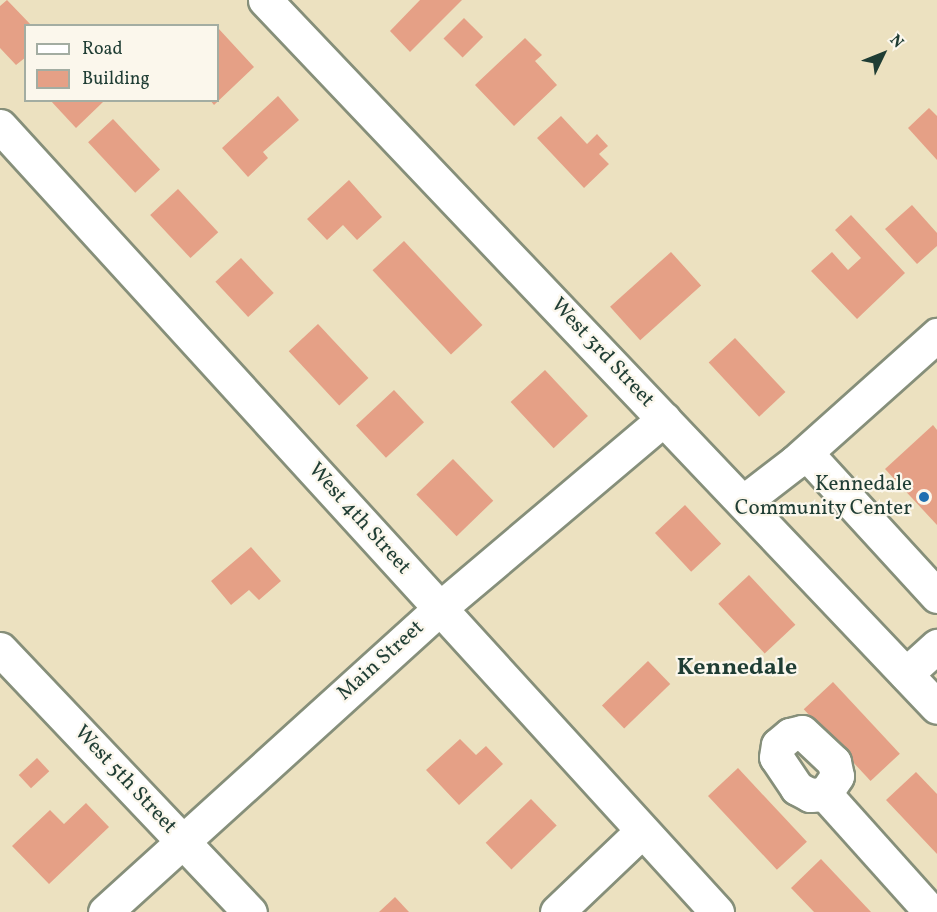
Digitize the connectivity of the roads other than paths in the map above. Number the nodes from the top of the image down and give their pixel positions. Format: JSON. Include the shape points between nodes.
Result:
{"nodes":[{"id":1,"x":265,"y":0,"type":"edge"},
{"id":2,"x":0,"y":126,"type":"edge"},
{"id":3,"x":937,"y":335,"type":"edge"},
{"id":4,"x":664,"y":419,"type":"junction"},
{"id":5,"x":806,"y":453,"type":"junction"},
{"id":6,"x":743,"y":502,"type":"junction"},
{"id":7,"x":937,"y":596,"type":"edge"},
{"id":8,"x":440,"y":608,"type":"junction"},
{"id":9,"x":937,"y":646,"type":"edge"},
{"id":10,"x":0,"y":649,"type":"edge"},
{"id":11,"x":906,"y":674,"type":"junction"},
{"id":12,"x":937,"y":707,"type":"edge"},
{"id":13,"x":825,"y":794,"type":"dead end"},
{"id":14,"x":642,"y":831,"type":"junction"},
{"id":15,"x":183,"y":841,"type":"junction"},
{"id":16,"x":105,"y":912,"type":"edge"},
{"id":17,"x":250,"y":912,"type":"edge"},
{"id":18,"x":557,"y":912,"type":"edge"},
{"id":19,"x":717,"y":912,"type":"edge"},
{"id":20,"x":932,"y":912,"type":"edge"}],
"edges":[{"from":1,"to":4,"type":"street","name":"West 3rd Street"},
{"from":2,"to":8,"type":"street","name":"West 4th Street"},
{"from":3,"to":5,"type":"street"},
{"from":4,"to":6,"type":"street","name":"West 3rd Street"},
{"from":4,"to":8,"type":"street","name":"Main Street"},
{"from":5,"to":6,"type":"street"},
{"from":5,"to":7,"type":"street"},
{"from":6,"to":11,"type":"street","name":"West 3rd Street"},
{"from":8,"to":14,"type":"street","name":"West 4th Street"},
{"from":8,"to":15,"type":"street","name":"Main Street"},
{"from":9,"to":11,"type":"street"},
{"from":10,"to":15,"type":"street","name":"West 5th Street"},
{"from":11,"to":12,"type":"street","name":"West 3rd Street"},
{"from":13,"to":20,"type":"street"},
{"from":14,"to":18,"type":"street"},
{"from":14,"to":19,"type":"street","name":"West 4th Street"},
{"from":15,"to":16,"type":"street","name":"Main Street"},
{"from":15,"to":17,"type":"street","name":"West 5th Street"}]}
